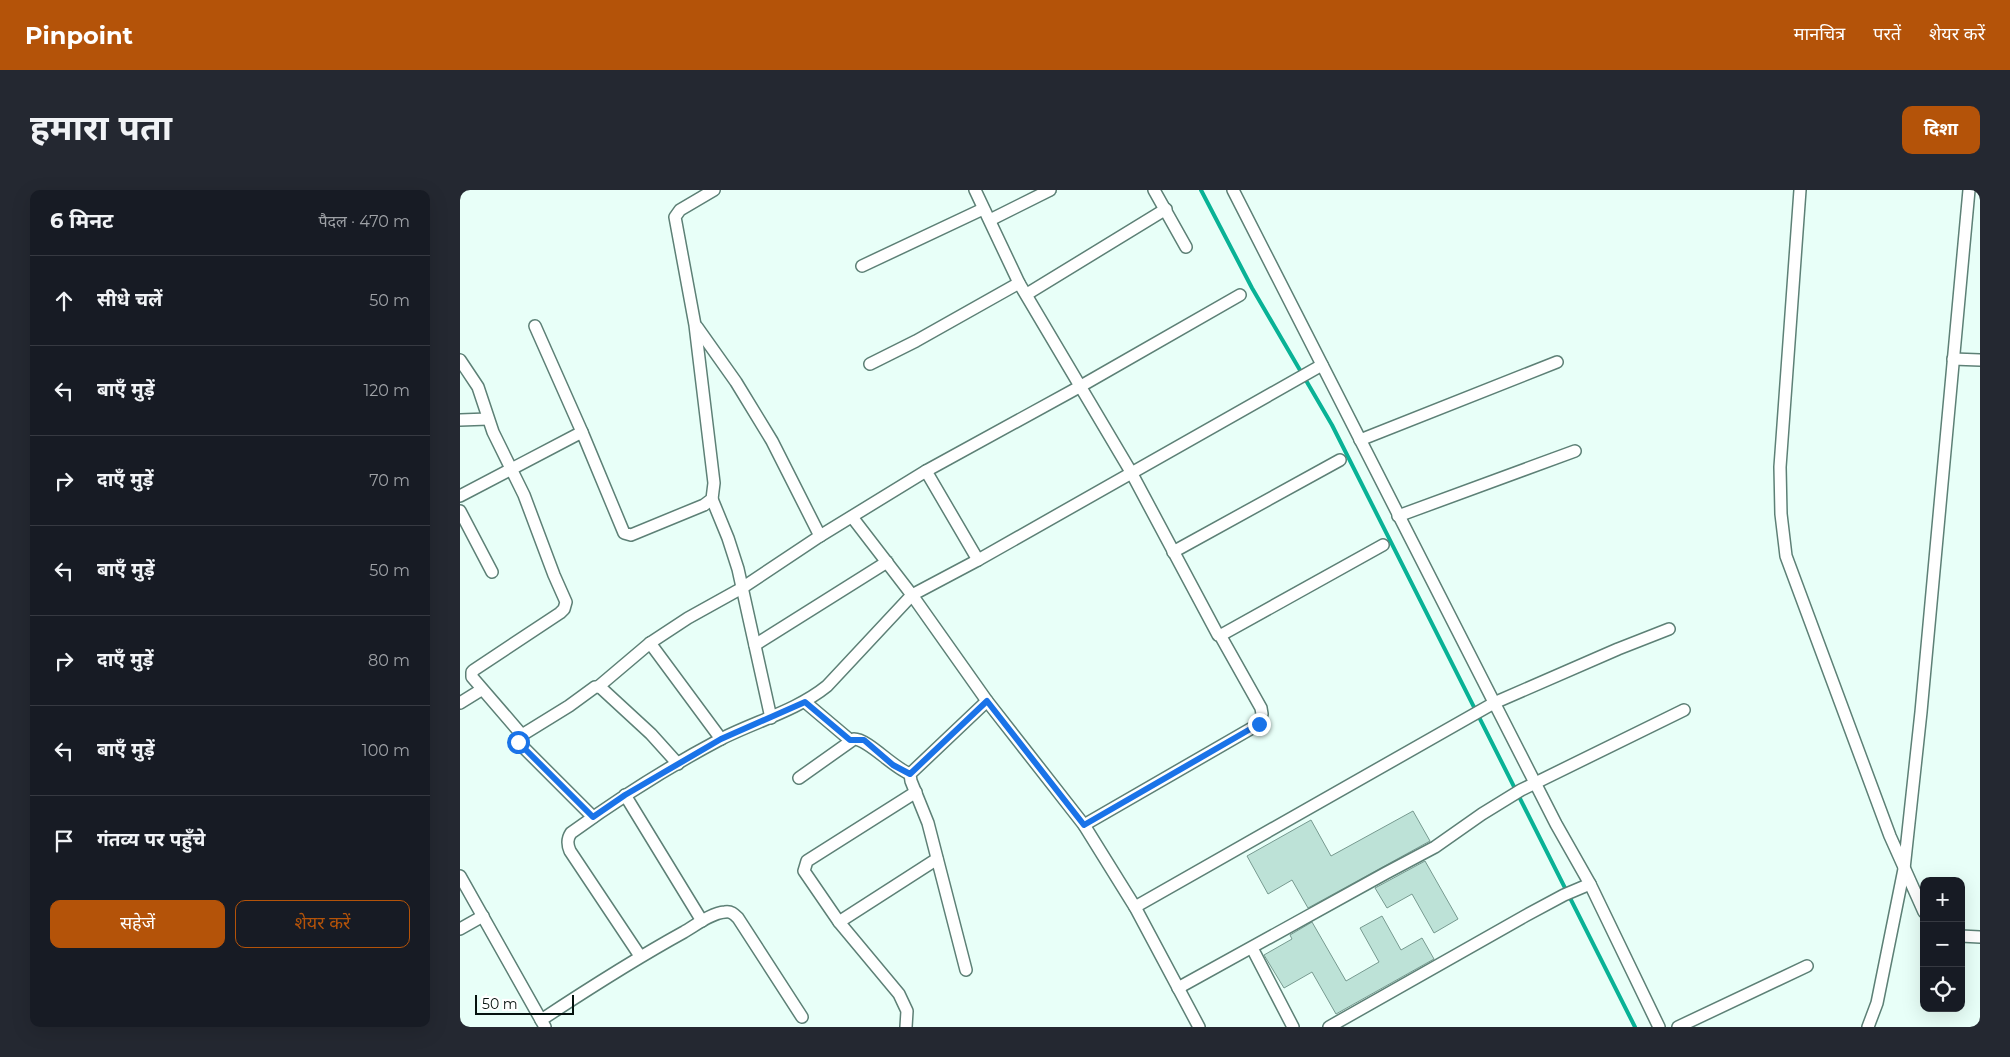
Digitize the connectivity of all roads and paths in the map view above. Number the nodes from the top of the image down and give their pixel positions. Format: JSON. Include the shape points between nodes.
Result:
{"nodes":[{"id":1,"x":714,"y":190,"type":"edge"},
{"id":2,"x":975,"y":190,"type":"edge"},
{"id":3,"x":1050,"y":190,"type":"edge"},
{"id":4,"x":1154,"y":190,"type":"edge"},
{"id":5,"x":1233,"y":190,"type":"edge"},
{"id":6,"x":1800,"y":190,"type":"edge"},
{"id":7,"x":1969,"y":190,"type":"edge"},
{"id":8,"x":983,"y":209,"type":"junction"},
{"id":9,"x":1166,"y":209,"type":"junction"},
{"id":10,"x":990,"y":220,"type":"junction"},
{"id":11,"x":1186,"y":247,"type":"dead end"},
{"id":12,"x":862,"y":266,"type":"dead end"},
{"id":13,"x":1019,"y":283,"type":"junction"},
{"id":14,"x":1027,"y":294,"type":"junction"},
{"id":15,"x":1240,"y":296,"type":"dead end"},
{"id":16,"x":695,"y":325,"type":"junction"},
{"id":17,"x":535,"y":326,"type":"dead end"},
{"id":18,"x":1953,"y":359,"type":"junction"},
{"id":19,"x":1980,"y":360,"type":"edge"},
{"id":20,"x":461,"y":362,"type":"edge"},
{"id":21,"x":1557,"y":362,"type":"dead end"},
{"id":22,"x":870,"y":364,"type":"dead end"},
{"id":23,"x":1317,"y":367,"type":"junction"},
{"id":24,"x":1081,"y":386,"type":"junction"},
{"id":25,"x":488,"y":419,"type":"junction"},
{"id":26,"x":460,"y":420,"type":"edge"},
{"id":27,"x":582,"y":432,"type":"junction"},
{"id":28,"x":1360,"y":440,"type":"junction"},
{"id":29,"x":1575,"y":451,"type":"dead end"},
{"id":30,"x":1340,"y":460,"type":"dead end"},
{"id":31,"x":510,"y":469,"type":"junction"},
{"id":32,"x":926,"y":471,"type":"junction"},
{"id":33,"x":1131,"y":472,"type":"junction"},
{"id":34,"x":460,"y":496,"type":"edge"},
{"id":35,"x":712,"y":499,"type":"junction"},
{"id":36,"x":460,"y":511,"type":"edge"},
{"id":37,"x":1398,"y":516,"type":"junction"},
{"id":38,"x":852,"y":517,"type":"junction"},
{"id":39,"x":820,"y":536,"type":"junction"},
{"id":40,"x":1383,"y":545,"type":"dead end"},
{"id":41,"x":1173,"y":552,"type":"junction"},
{"id":42,"x":978,"y":560,"type":"junction"},
{"id":43,"x":887,"y":562,"type":"junction"},
{"id":44,"x":492,"y":572,"type":"dead end"},
{"id":45,"x":742,"y":588,"type":"junction"},
{"id":46,"x":912,"y":595,"type":"junction"},
{"id":47,"x":1670,"y":629,"type":"dead end"},
{"id":48,"x":1220,"y":635,"type":"junction"},
{"id":49,"x":650,"y":643,"type":"junction"},
{"id":50,"x":755,"y":645,"type":"junction"},
{"id":51,"x":598,"y":687,"type":"junction"},
{"id":52,"x":481,"y":690,"type":"junction"},
{"id":53,"x":987,"y":701,"type":"junction"},
{"id":54,"x":805,"y":702,"type":"junction"},
{"id":55,"x":460,"y":703,"type":"edge"},
{"id":56,"x":1485,"y":709,"type":"junction"},
{"id":57,"x":1684,"y":710,"type":"dead end"},
{"id":58,"x":771,"y":718,"type":"junction"},
{"id":59,"x":522,"y":735,"type":"junction"},
{"id":60,"x":721,"y":739,"type":"junction"},
{"id":61,"x":850,"y":740,"type":"junction"},
{"id":62,"x":678,"y":764,"type":"junction"},
{"id":63,"x":910,"y":774,"type":"junction"},
{"id":64,"x":798,"y":778,"type":"dead end"},
{"id":65,"x":1535,"y":782,"type":"junction"},
{"id":66,"x":916,"y":792,"type":"junction"},
{"id":67,"x":625,"y":795,"type":"junction"},
{"id":68,"x":593,"y":817,"type":"junction"},
{"id":69,"x":1084,"y":825,"type":"junction"},
{"id":70,"x":937,"y":860,"type":"junction"},
{"id":71,"x":1904,"y":869,"type":"junction"},
{"id":72,"x":460,"y":876,"type":"edge"},
{"id":73,"x":1590,"y":884,"type":"junction"},
{"id":74,"x":1920,"y":903,"type":"edge"},
{"id":75,"x":1135,"y":907,"type":"junction"},
{"id":76,"x":483,"y":916,"type":"junction"},
{"id":77,"x":702,"y":922,"type":"junction"},
{"id":78,"x":839,"y":922,"type":"junction"},
{"id":79,"x":460,"y":929,"type":"edge"},
{"id":80,"x":1965,"y":936,"type":"edge"},
{"id":81,"x":1980,"y":937,"type":"edge"},
{"id":82,"x":1252,"y":948,"type":"junction"},
{"id":83,"x":640,"y":956,"type":"junction"},
{"id":84,"x":1807,"y":966,"type":"dead end"},
{"id":85,"x":966,"y":970,"type":"dead end"},
{"id":86,"x":1178,"y":988,"type":"junction"},
{"id":87,"x":802,"y":1017,"type":"dead end"},
{"id":88,"x":543,"y":1023,"type":"edge"},
{"id":89,"x":906,"y":1027,"type":"edge"},
{"id":90,"x":1198,"y":1027,"type":"edge"},
{"id":91,"x":1293,"y":1027,"type":"edge"},
{"id":92,"x":1330,"y":1027,"type":"edge"},
{"id":93,"x":1659,"y":1027,"type":"edge"},
{"id":94,"x":1678,"y":1027,"type":"edge"},
{"id":95,"x":1868,"y":1027,"type":"edge"}],
"edges":[{"from":1,"to":16,"type":"street","via":[[680,210],[675,218]]},
{"from":2,"to":8,"type":"street"},
{"from":3,"to":10,"type":"street"},
{"from":4,"to":9,"type":"street"},
{"from":5,"to":23,"type":"street"},
{"from":6,"to":71,"type":"street","via":[[1780,467],[1782,538],[1823,658]]},
{"from":7,"to":18,"type":"street"},
{"from":8,"to":10,"type":"street"},
{"from":8,"to":12,"type":"street"},
{"from":9,"to":11,"type":"street"},
{"from":9,"to":14,"type":"street"},
{"from":10,"to":13,"type":"street"},
{"from":13,"to":14,"type":"street"},
{"from":13,"to":22,"type":"street"},
{"from":14,"to":24,"type":"street"},
{"from":15,"to":24,"type":"street"},
{"from":16,"to":35,"type":"street","via":[[714,483]]},
{"from":16,"to":39,"type":"street","via":[[736,382],[772,441]]},
{"from":17,"to":27,"type":"street"},
{"from":18,"to":19,"type":"street"},
{"from":18,"to":71,"type":"street"},
{"from":20,"to":25,"type":"street","via":[[478,387]]},
{"from":21,"to":28,"type":"street"},
{"from":23,"to":28,"type":"street"},
{"from":23,"to":33,"type":"street"},
{"from":24,"to":32,"type":"street"},
{"from":24,"to":33,"type":"street"},
{"from":25,"to":26,"type":"street"},
{"from":25,"to":31,"type":"street"},
{"from":27,"to":31,"type":"street"},
{"from":27,"to":35,"type":"street","via":[[624,533],[632,535]]},
{"from":28,"to":37,"type":"street"},
{"from":29,"to":37,"type":"street"},
{"from":30,"to":41,"type":"street"},
{"from":31,"to":34,"type":"street"},
{"from":31,"to":52,"type":"street","via":[[524,495],[566,605],[474,670],[472,677]]},
{"from":32,"to":38,"type":"street"},
{"from":32,"to":42,"type":"street"},
{"from":33,"to":41,"type":"street"},
{"from":33,"to":42,"type":"street"},
{"from":35,"to":45,"type":"street","via":[[733,551]]},
{"from":36,"to":44,"type":"street"},
{"from":37,"to":56,"type":"street"},
{"from":38,"to":39,"type":"street"},
{"from":38,"to":43,"type":"street"},
{"from":39,"to":45,"type":"street"},
{"from":40,"to":48,"type":"street"},
{"from":41,"to":48,"type":"street"},
{"from":42,"to":46,"type":"street"},
{"from":43,"to":46,"type":"street"},
{"from":43,"to":50,"type":"street"},
{"from":45,"to":49,"type":"street"},
{"from":45,"to":50,"type":"street"},
{"from":46,"to":53,"type":"street"},
{"from":46,"to":54,"type":"street","via":[[827,686]]},
{"from":47,"to":56,"type":"street"},
{"from":48,"to":69,"type":"street","via":[[1261,708],[1259,724]]},
{"from":49,"to":51,"type":"street"},
{"from":49,"to":60,"type":"street"},
{"from":50,"to":58,"type":"street"},
{"from":51,"to":59,"type":"street"},
{"from":51,"to":62,"type":"street","via":[[651,734]]},
{"from":52,"to":55,"type":"street"},
{"from":52,"to":59,"type":"street"},
{"from":53,"to":63,"type":"street"},
{"from":53,"to":69,"type":"street"},
{"from":54,"to":58,"type":"street"},
{"from":54,"to":61,"type":"street"},
{"from":56,"to":65,"type":"street"},
{"from":56,"to":75,"type":"street"},
{"from":57,"to":65,"type":"street"},
{"from":58,"to":60,"type":"street"},
{"from":59,"to":68,"type":"street","via":[[518,742]]},
{"from":60,"to":62,"type":"street"},
{"from":61,"to":63,"type":"street","via":[[864,740],[893,765]]},
{"from":61,"to":64,"type":"street"},
{"from":62,"to":67,"type":"street"},
{"from":63,"to":66,"type":"street"},
{"from":65,"to":73,"type":"street"},
{"from":65,"to":82,"type":"street","via":[[1436,847]]},
{"from":66,"to":70,"type":"street"},
{"from":66,"to":78,"type":"street","via":[[805,864],[804,871]]},
{"from":67,"to":68,"type":"street"},
{"from":67,"to":77,"type":"street"},
{"from":68,"to":83,"type":"street","via":[[571,833],[567,845]]},
{"from":69,"to":75,"type":"street"},
{"from":70,"to":78,"type":"street"},
{"from":70,"to":85,"type":"street"},
{"from":71,"to":74,"type":"street"},
{"from":71,"to":95,"type":"street","via":[[1877,1003]]},
{"from":72,"to":76,"type":"street"},
{"from":73,"to":92,"type":"street","via":[[1564,895]]},
{"from":73,"to":93,"type":"street"},
{"from":75,"to":86,"type":"street"},
{"from":76,"to":79,"type":"street"},
{"from":76,"to":88,"type":"street"},
{"from":77,"to":83,"type":"street"},
{"from":77,"to":87,"type":"street","via":[[723,912],[733,913]]},
{"from":78,"to":89,"type":"street","via":[[899,994],[907,1011]]},
{"from":80,"to":81,"type":"street"},
{"from":82,"to":86,"type":"street"},
{"from":82,"to":91,"type":"street"},
{"from":83,"to":88,"type":"street"},
{"from":84,"to":94,"type":"street"},
{"from":86,"to":90,"type":"street"}]}
